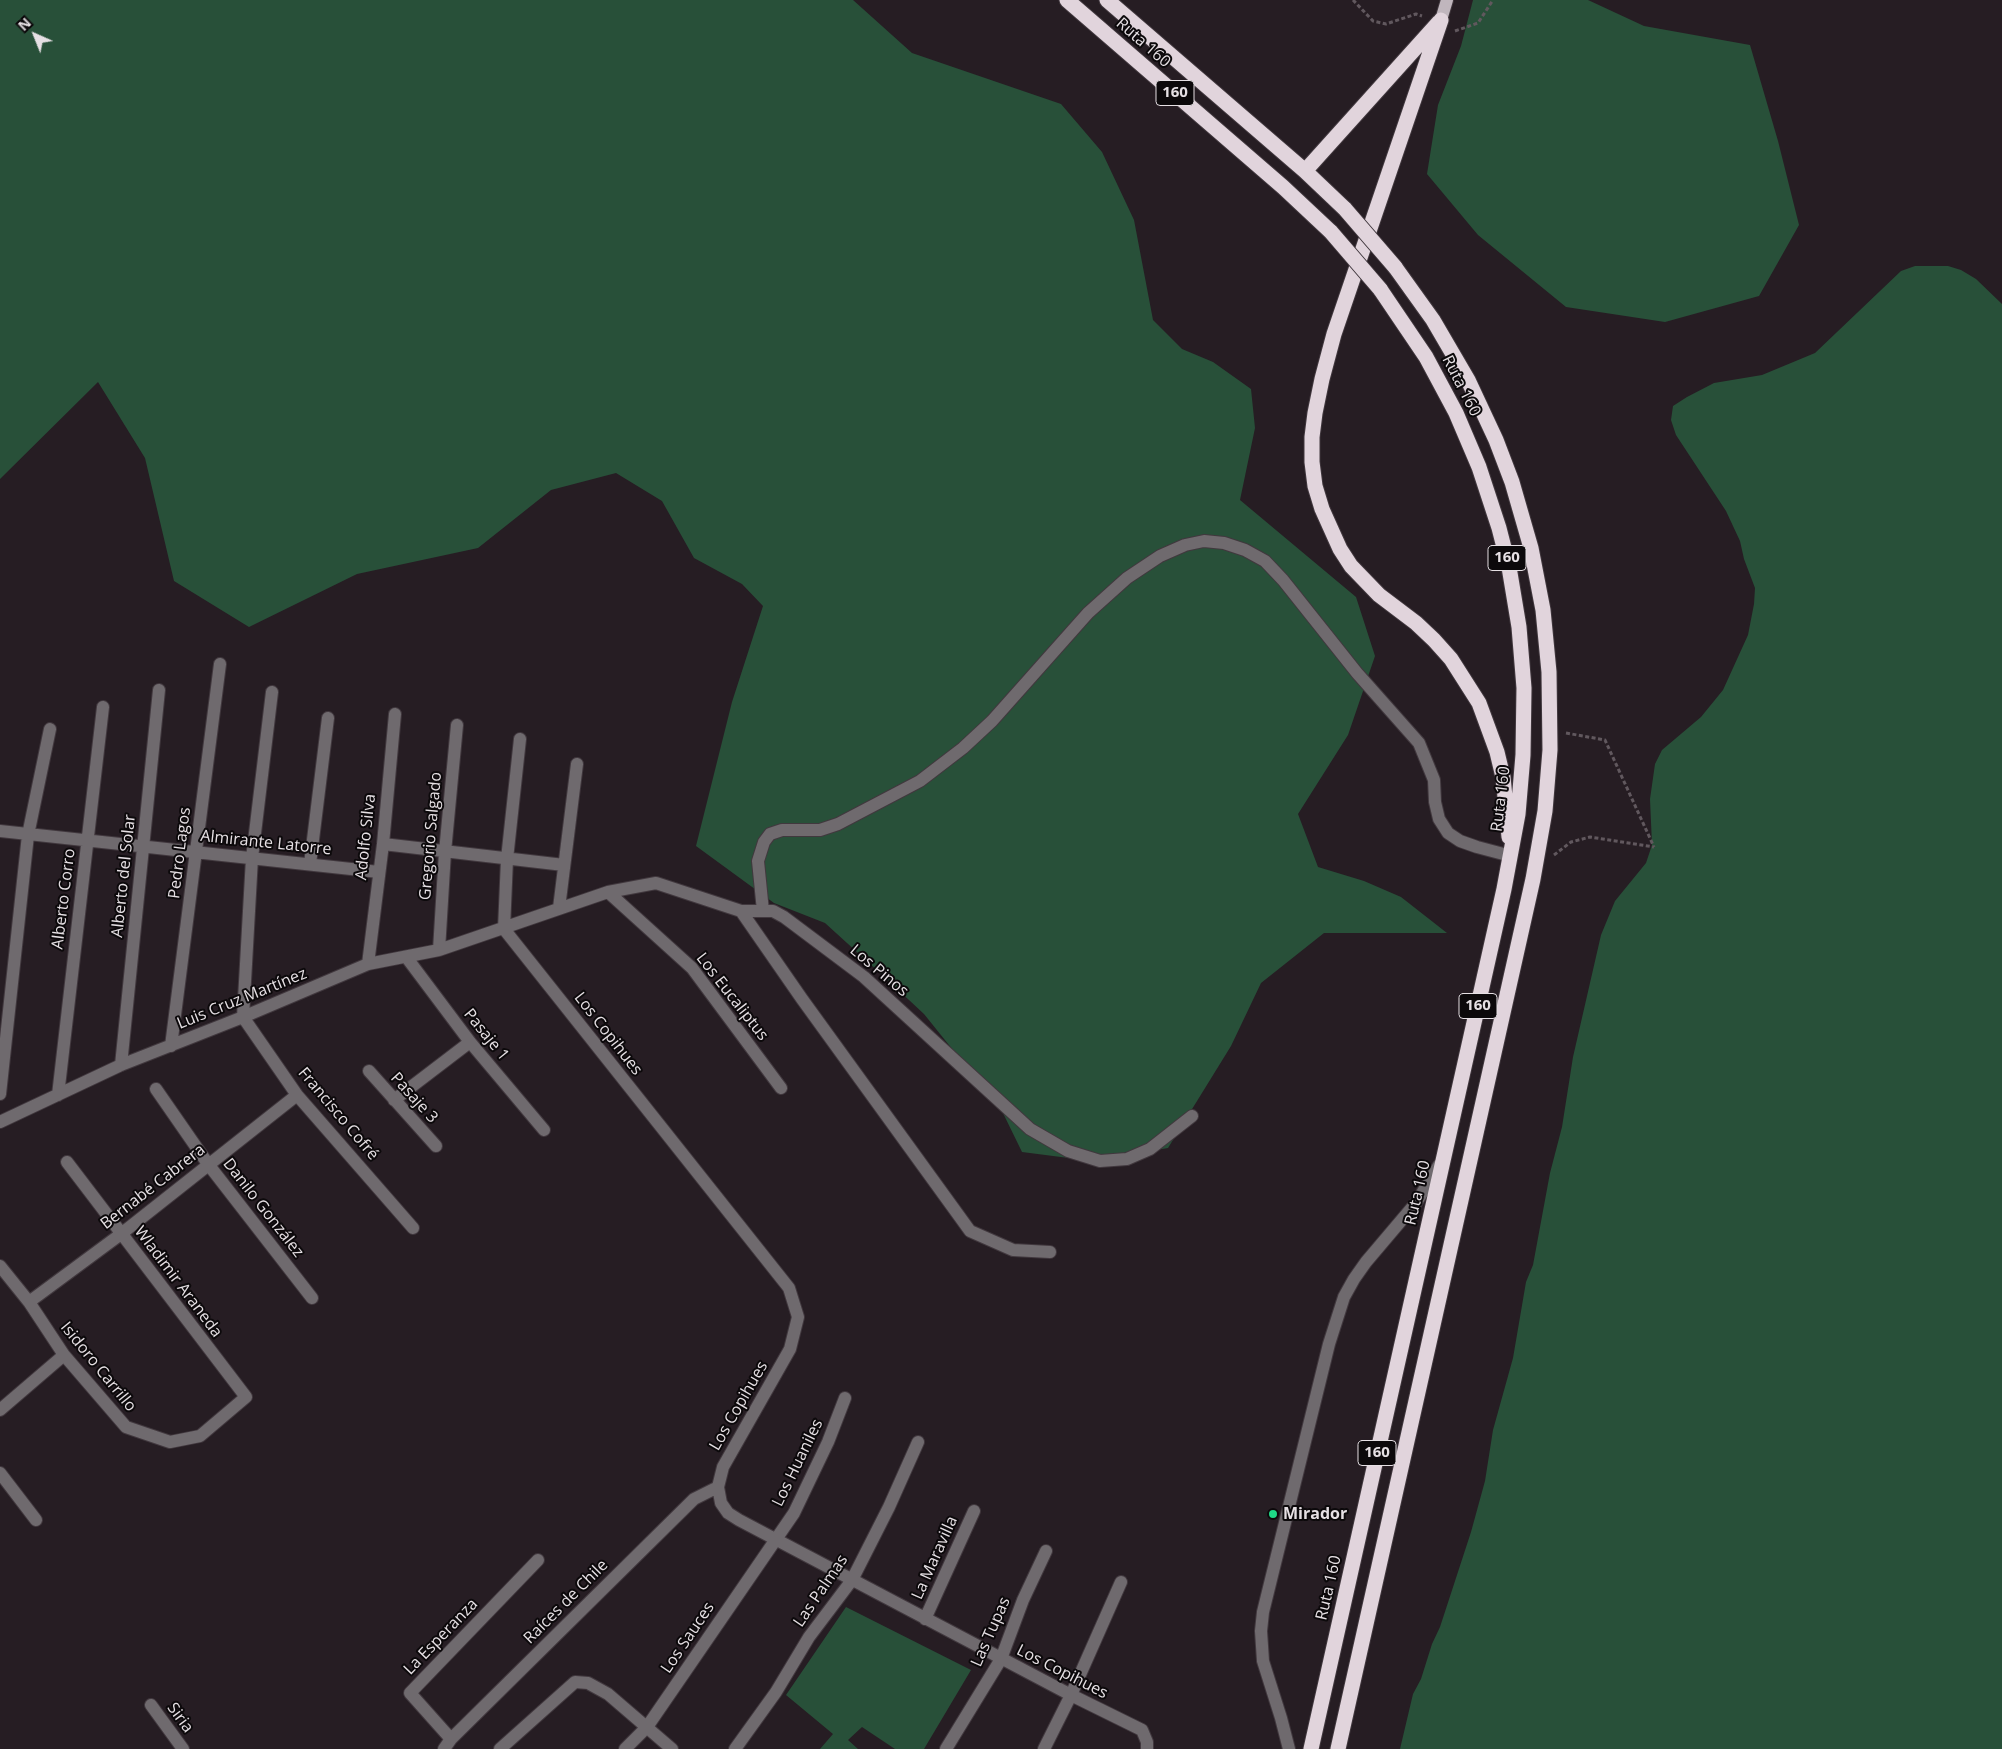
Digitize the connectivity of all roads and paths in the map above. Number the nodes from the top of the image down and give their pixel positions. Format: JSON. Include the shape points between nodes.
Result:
{"nodes":[{"id":1,"x":1067,"y":0,"type":"edge"},
{"id":2,"x":1107,"y":0,"type":"edge"},
{"id":3,"x":1353,"y":0,"type":"edge"},
{"id":4,"x":1447,"y":0,"type":"edge"},
{"id":5,"x":1493,"y":0,"type":"edge"},
{"id":6,"x":1441,"y":20,"type":"junction"},
{"id":7,"x":1436,"y":38,"type":"junction"},
{"id":8,"x":1305,"y":171,"type":"junction"},
{"id":9,"x":220,"y":664,"type":"dead end"},
{"id":10,"x":160,"y":690,"type":"dead end"},
{"id":11,"x":272,"y":692,"type":"dead end"},
{"id":12,"x":103,"y":707,"type":"dead end"},
{"id":13,"x":395,"y":714,"type":"dead end"},
{"id":14,"x":328,"y":718,"type":"dead end"},
{"id":15,"x":458,"y":725,"type":"dead end"},
{"id":16,"x":50,"y":729,"type":"dead end"},
{"id":17,"x":1550,"y":730,"type":"junction"},
{"id":18,"x":520,"y":739,"type":"dead end"},
{"id":19,"x":577,"y":764,"type":"dead end"},
{"id":20,"x":0,"y":831,"type":"edge"},
{"id":21,"x":28,"y":835,"type":"junction"},
{"id":22,"x":87,"y":841,"type":"junction"},
{"id":23,"x":383,"y":844,"type":"junction"},
{"id":24,"x":143,"y":846,"type":"junction"},
{"id":25,"x":196,"y":852,"type":"junction"},
{"id":26,"x":445,"y":852,"type":"junction"},
{"id":27,"x":1510,"y":856,"type":"junction"},
{"id":28,"x":252,"y":858,"type":"junction"},
{"id":29,"x":508,"y":859,"type":"junction"},
{"id":30,"x":1551,"y":859,"type":"dead end"},
{"id":31,"x":310,"y":864,"type":"junction"},
{"id":32,"x":564,"y":865,"type":"junction"},
{"id":33,"x":379,"y":872,"type":"junction"},
{"id":34,"x":608,"y":892,"type":"junction"},
{"id":35,"x":559,"y":908,"type":"junction"},
{"id":36,"x":741,"y":911,"type":"junction"},
{"id":37,"x":763,"y":911,"type":"junction"},
{"id":38,"x":504,"y":929,"type":"junction"},
{"id":39,"x":439,"y":950,"type":"junction"},
{"id":40,"x":407,"y":958,"type":"junction"},
{"id":41,"x":368,"y":964,"type":"junction"},
{"id":42,"x":243,"y":1017,"type":"junction"},
{"id":43,"x":470,"y":1042,"type":"junction"},
{"id":44,"x":171,"y":1046,"type":"junction"},
{"id":45,"x":121,"y":1065,"type":"junction"},
{"id":46,"x":369,"y":1071,"type":"dead end"},
{"id":47,"x":781,"y":1088,"type":"dead end"},
{"id":48,"x":156,"y":1089,"type":"dead end"},
{"id":49,"x":0,"y":1094,"type":"edge"},
{"id":50,"x":58,"y":1095,"type":"junction"},
{"id":51,"x":297,"y":1095,"type":"junction"},
{"id":52,"x":394,"y":1100,"type":"junction"},
{"id":53,"x":1192,"y":1116,"type":"dead end"},
{"id":54,"x":0,"y":1122,"type":"edge"},
{"id":55,"x":544,"y":1130,"type":"dead end"},
{"id":56,"x":436,"y":1146,"type":"dead end"},
{"id":57,"x":1444,"y":1156,"type":"junction"},
{"id":58,"x":67,"y":1162,"type":"dead end"},
{"id":59,"x":208,"y":1164,"type":"junction"},
{"id":60,"x":413,"y":1228,"type":"dead end"},
{"id":61,"x":121,"y":1234,"type":"junction"},
{"id":62,"x":1050,"y":1252,"type":"dead end"},
{"id":63,"x":0,"y":1266,"type":"edge"},
{"id":64,"x":312,"y":1298,"type":"dead end"},
{"id":65,"x":29,"y":1302,"type":"junction"},
{"id":66,"x":64,"y":1355,"type":"junction"},
{"id":67,"x":246,"y":1397,"type":"joint"},
{"id":68,"x":845,"y":1398,"type":"dead end"},
{"id":69,"x":0,"y":1410,"type":"edge"},
{"id":70,"x":918,"y":1442,"type":"dead end"},
{"id":71,"x":0,"y":1473,"type":"edge"},
{"id":72,"x":718,"y":1487,"type":"junction"},
{"id":73,"x":974,"y":1511,"type":"dead end"},
{"id":74,"x":36,"y":1520,"type":"dead end"},
{"id":75,"x":774,"y":1539,"type":"junction"},
{"id":76,"x":1046,"y":1551,"type":"dead end"},
{"id":77,"x":538,"y":1560,"type":"dead end"},
{"id":78,"x":852,"y":1580,"type":"junction"},
{"id":79,"x":1121,"y":1582,"type":"dead end"},
{"id":80,"x":926,"y":1619,"type":"junction"},
{"id":81,"x":1001,"y":1659,"type":"junction"},
{"id":82,"x":1071,"y":1696,"type":"junction"},
{"id":83,"x":151,"y":1705,"type":"dead end"},
{"id":84,"x":647,"y":1727,"type":"junction"},
{"id":85,"x":447,"y":1744,"type":"edge"},
{"id":86,"x":183,"y":1749,"type":"edge"},
{"id":87,"x":500,"y":1749,"type":"edge"},
{"id":88,"x":625,"y":1749,"type":"edge"},
{"id":89,"x":672,"y":1749,"type":"edge"},
{"id":90,"x":735,"y":1749,"type":"edge"},
{"id":91,"x":946,"y":1749,"type":"edge"},
{"id":92,"x":1044,"y":1749,"type":"edge"},
{"id":93,"x":1147,"y":1749,"type":"edge"},
{"id":94,"x":1289,"y":1749,"type":"edge"},
{"id":95,"x":1311,"y":1749,"type":"edge"},
{"id":96,"x":1338,"y":1749,"type":"edge"}],
"edges":[{"from":1,"to":27,"type":"highway","name":"Ruta 160","number":"160","bridge":true,"via":[[1283,186],[1330,232],[1380,289],[1426,357],[1460,421],[1487,488],[1509,567],[1519,627],[1524,706],[1520,792]]},
{"from":2,"to":8,"type":"highway","name":"Ruta 160","number":"160"},
{"from":3,"to":6,"type":"path","via":[[1373,21],[1386,24],[1416,14]]},
{"from":4,"to":6,"type":"main road"},
{"from":5,"to":7,"type":"path","via":[[1478,23]]},
{"from":6,"to":7,"type":"highway"},
{"from":6,"to":8,"type":"highway"},
{"from":7,"to":27,"type":"highway","via":[[1334,334],[1315,413],[1312,462],[1322,509],[1331,532],[1352,566],[1379,595],[1434,640],[1478,703],[1489,727],[1503,778]]},
{"from":8,"to":17,"type":"highway","name":"Ruta 160","number":"160","bridge":true,"via":[[1345,209],[1395,267],[1433,320],[1468,380],[1496,440],[1525,525],[1541,602],[1549,672]]},
{"from":9,"to":25,"type":"street","name":"Pedro Lagos"},
{"from":10,"to":24,"type":"street","name":"Alberto del Solar"},
{"from":11,"to":28,"type":"street"},
{"from":12,"to":22,"type":"street","name":"Alberto Corro"},
{"from":13,"to":23,"type":"street","name":"Adolfo Silva"},
{"from":14,"to":31,"type":"street"},
{"from":15,"to":26,"type":"street","name":"Gregorio Salgado"},
{"from":16,"to":21,"type":"street"},
{"from":17,"to":30,"type":"path","via":[[1605,740],[1654,847],[1590,837],[1571,842]]},
{"from":17,"to":96,"type":"highway","name":"Ruta 160","number":"160","via":[[1545,803],[1534,870]]},
{"from":18,"to":29,"type":"street"},
{"from":19,"to":32,"type":"street"},
{"from":20,"to":21,"type":"street","name":"Almirante Latorre"},
{"from":21,"to":22,"type":"street","name":"Almirante Latorre"},
{"from":21,"to":49,"type":"street"},
{"from":22,"to":24,"type":"street","name":"Almirante Latorre"},
{"from":22,"to":50,"type":"street","name":"Alberto Corro"},
{"from":23,"to":26,"type":"street"},
{"from":23,"to":33,"type":"street","name":"Adolfo Silva"},
{"from":24,"to":25,"type":"street","name":"Almirante Latorre"},
{"from":24,"to":45,"type":"street","name":"Alberto del Solar"},
{"from":25,"to":28,"type":"street","name":"Almirante Latorre"},
{"from":25,"to":44,"type":"street","name":"Pedro Lagos"},
{"from":26,"to":29,"type":"street"},
{"from":26,"to":39,"type":"street","name":"Gregorio Salgado"},
{"from":27,"to":37,"type":"street","via":[[1460,841],[1448,833],[1439,819],[1434,780],[1419,743],[1357,674],[1265,561],[1224,543],[1204,541],[1160,556],[1127,578],[1088,613],[964,748],[920,781],[838,824],[820,830],[782,830],[770,834],[758,861]]},
{"from":27,"to":57,"type":"highway","name":"Ruta 160","number":"160"},
{"from":28,"to":31,"type":"street","name":"Almirante Latorre"},
{"from":28,"to":42,"type":"street"},
{"from":29,"to":32,"type":"street"},
{"from":29,"to":38,"type":"street"},
{"from":31,"to":33,"type":"street","name":"Almirante Latorre"},
{"from":32,"to":35,"type":"street"},
{"from":33,"to":41,"type":"street","name":"Adolfo Silva"},
{"from":34,"to":35,"type":"street","name":"Los Pinos"},
{"from":34,"to":36,"type":"street","name":"Los Pinos","via":[[656,883]]},
{"from":34,"to":47,"type":"street","name":"Los Eucaliptus","via":[[692,968]]},
{"from":35,"to":38,"type":"street","name":"Los Pinos"},
{"from":36,"to":37,"type":"street","name":"Los Pinos"},
{"from":36,"to":62,"type":"street","via":[[970,1231],[1013,1250]]},
{"from":37,"to":53,"type":"street","name":"Los Pinos","via":[[773,911],[784,917],[864,977],[1030,1129],[1068,1151],[1100,1161],[1127,1159],[1150,1149]]},
{"from":38,"to":39,"type":"street","name":"Luis Cruz Martínez"},
{"from":38,"to":72,"type":"street","name":"Los Copihues","via":[[789,1288],[798,1317],[790,1349],[724,1466]]},
{"from":39,"to":40,"type":"street","name":"Luis Cruz Martínez"},
{"from":40,"to":41,"type":"street","name":"Luis Cruz Martínez"},
{"from":40,"to":43,"type":"street","name":"Pasaje 1"},
{"from":41,"to":42,"type":"street","name":"Luis Cruz Martínez"},
{"from":42,"to":44,"type":"street","name":"Luis Cruz Martínez"},
{"from":42,"to":51,"type":"street","name":"Francisco Cofré"},
{"from":43,"to":52,"type":"street"},
{"from":43,"to":55,"type":"street","name":"Pasaje 1"},
{"from":44,"to":45,"type":"street","name":"Luis Cruz Martínez"},
{"from":45,"to":50,"type":"street","name":"Luis Cruz Martínez"},
{"from":46,"to":52,"type":"street","name":"Pasaje 3"},
{"from":48,"to":59,"type":"street","name":"Danilo González"},
{"from":50,"to":54,"type":"street","name":"Luis Cruz Martínez"},
{"from":51,"to":59,"type":"street","name":"Bernabé Cabrera"},
{"from":51,"to":60,"type":"street","name":"Francisco Cofré"},
{"from":52,"to":56,"type":"street","name":"Pasaje 3"},
{"from":57,"to":94,"type":"street","via":[[1416,1203],[1354,1279],[1344,1297],[1329,1344],[1261,1631],[1263,1661]]},
{"from":57,"to":95,"type":"highway","name":"Ruta 160","number":"160"},
{"from":58,"to":61,"type":"street","name":"Wladimir Araneda"},
{"from":59,"to":61,"type":"street","name":"Bernabé Cabrera"},
{"from":59,"to":64,"type":"street","name":"Danilo González"},
{"from":61,"to":65,"type":"street","name":"Bernabé Cabrera"},
{"from":61,"to":67,"type":"street","name":"Wladimir Araneda"},
{"from":63,"to":65,"type":"street","name":"Isidoro Carrillo"},
{"from":65,"to":66,"type":"street","name":"Isidoro Carrillo"},
{"from":66,"to":67,"type":"street","name":"Isidoro Carrillo","via":[[126,1427],[170,1442],[200,1436]]},
{"from":66,"to":69,"type":"street"},
{"from":68,"to":75,"type":"street","name":"Los Huaniles","via":[[794,1513]]},
{"from":70,"to":78,"type":"street","name":"Las Palmas"},
{"from":71,"to":74,"type":"street"},
{"from":72,"to":75,"type":"street","name":"Los Copihues","via":[[721,1503],[728,1513]]},
{"from":72,"to":85,"type":"street","name":"Raíces de Chile","via":[[694,1499]]},
{"from":73,"to":80,"type":"street","name":"La Maravilla"},
{"from":75,"to":78,"type":"street","name":"Los Copihues"},
{"from":75,"to":84,"type":"street","name":"Los Sauces"},
{"from":76,"to":81,"type":"street","name":"Las Tupas"},
{"from":77,"to":85,"type":"street","name":"La Esperanza","via":[[410,1693]]},
{"from":78,"to":80,"type":"street","name":"Los Copihues"},
{"from":78,"to":90,"type":"street","name":"Las Palmas","via":[[809,1637],[776,1692]]},
{"from":79,"to":82,"type":"street"},
{"from":80,"to":81,"type":"street","name":"Los Copihues"},
{"from":81,"to":82,"type":"street","name":"Los Copihues"},
{"from":81,"to":91,"type":"street","name":"Las Tupas"},
{"from":82,"to":92,"type":"street"},
{"from":82,"to":93,"type":"street","name":"Los Copihues","via":[[1142,1730]]},
{"from":83,"to":86,"type":"street","name":"Siria"},
{"from":84,"to":87,"type":"street","via":[[608,1694],[588,1683],[575,1682]]},
{"from":84,"to":88,"type":"street","name":"Los Sauces"},
{"from":84,"to":89,"type":"street"}]}
